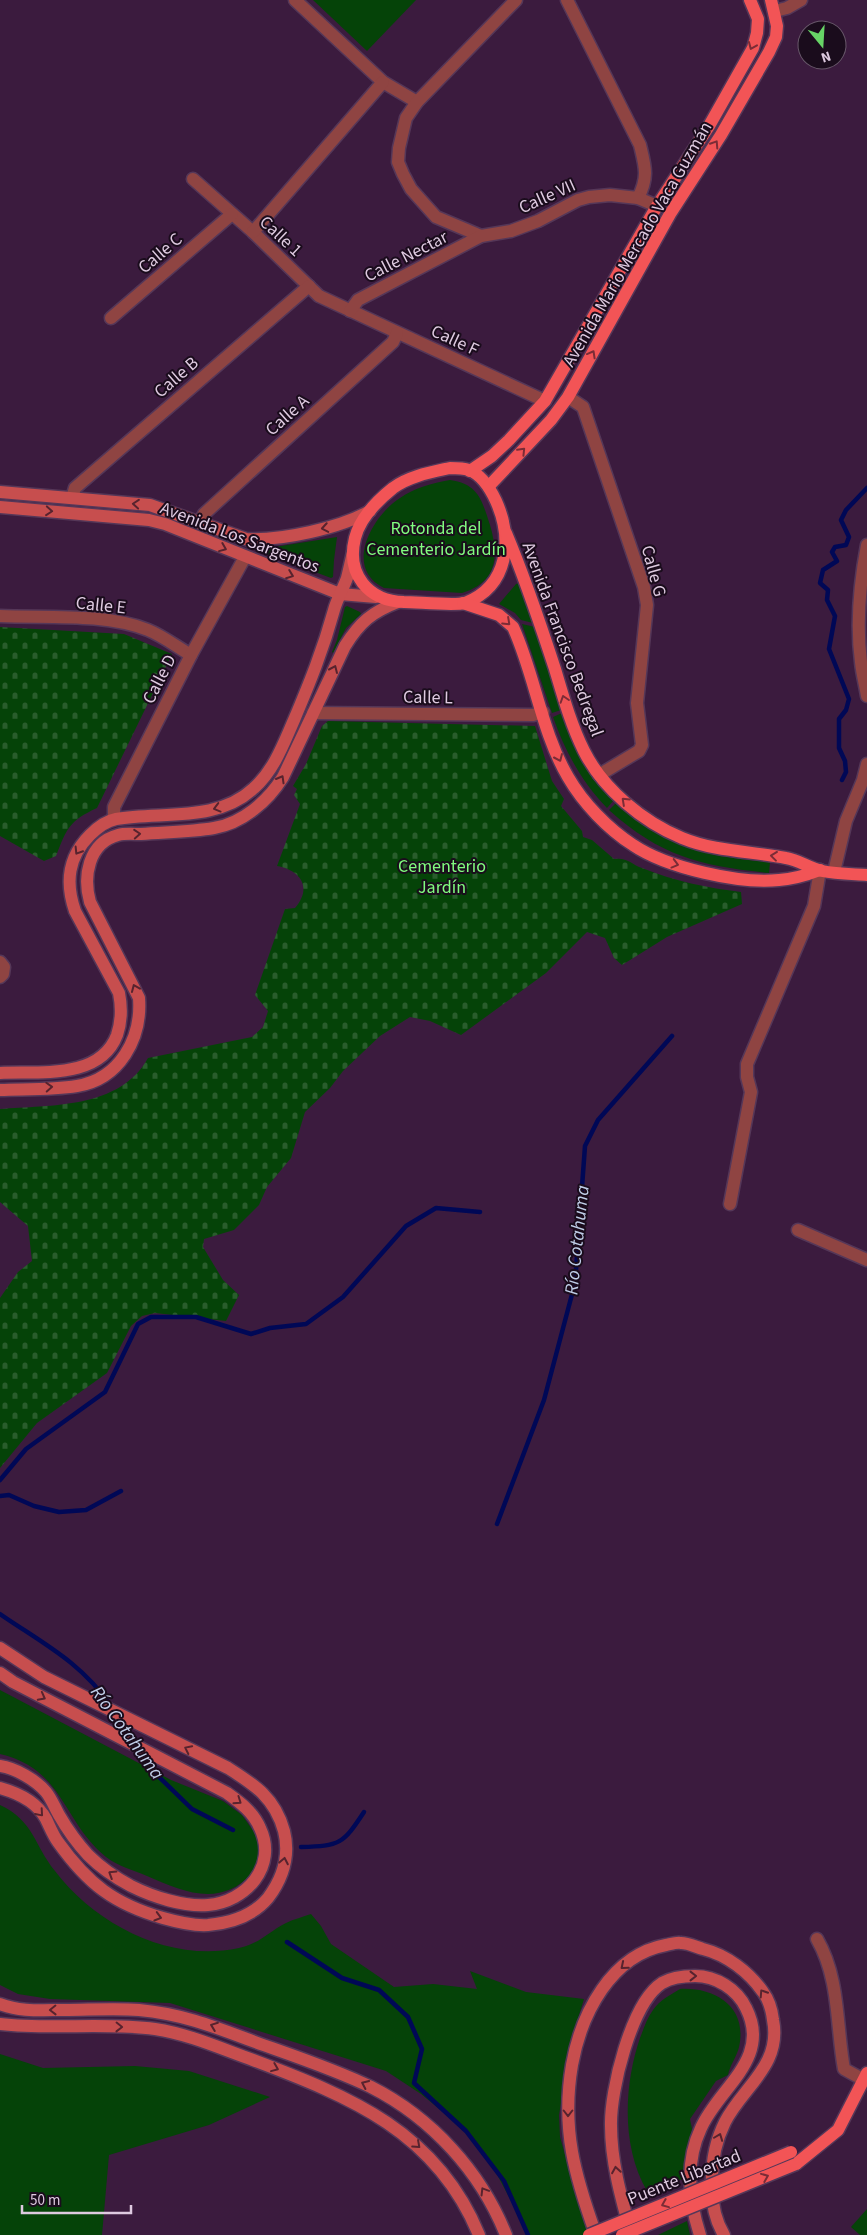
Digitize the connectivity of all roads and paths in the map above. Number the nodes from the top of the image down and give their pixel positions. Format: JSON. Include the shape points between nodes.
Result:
{"nodes":[{"id":1,"x":295,"y":0,"type":"edge"},
{"id":2,"x":516,"y":0,"type":"edge"},
{"id":3,"x":568,"y":0,"type":"edge"},
{"id":4,"x":750,"y":0,"type":"edge"},
{"id":5,"x":801,"y":0,"type":"edge"},
{"id":6,"x":773,"y":5,"type":"edge"},
{"id":7,"x":383,"y":82,"type":"junction"},
{"id":8,"x":417,"y":102,"type":"junction"},
{"id":9,"x":193,"y":179,"type":"dead end"},
{"id":10,"x":638,"y":198,"type":"junction"},
{"id":11,"x":657,"y":206,"type":"junction"},
{"id":12,"x":232,"y":214,"type":"junction"},
{"id":13,"x":670,"y":214,"type":"junction"},
{"id":14,"x":253,"y":232,"type":"junction"},
{"id":15,"x":481,"y":236,"type":"junction"},
{"id":16,"x":309,"y":286,"type":"junction"},
{"id":17,"x":350,"y":311,"type":"junction"},
{"id":18,"x":111,"y":318,"type":"dead end"},
{"id":19,"x":398,"y":333,"type":"junction"},
{"id":20,"x":568,"y":397,"type":"junction"},
{"id":21,"x":545,"y":401,"type":"junction"},
{"id":22,"x":470,"y":470,"type":"junction"},
{"id":23,"x":488,"y":486,"type":"junction"},
{"id":24,"x":0,"y":492,"type":"edge"},
{"id":25,"x":72,"y":498,"type":"junction"},
{"id":26,"x":0,"y":508,"type":"edge"},
{"id":27,"x":370,"y":511,"type":"junction"},
{"id":28,"x":71,"y":514,"type":"junction"},
{"id":29,"x":200,"y":522,"type":"junction"},
{"id":30,"x":506,"y":533,"type":"junction"},
{"id":31,"x":867,"y":545,"type":"edge"},
{"id":32,"x":353,"y":552,"type":"junction"},
{"id":33,"x":245,"y":557,"type":"junction"},
{"id":34,"x":340,"y":594,"type":"junction"},
{"id":35,"x":376,"y":596,"type":"junction"},
{"id":36,"x":398,"y":602,"type":"junction"},
{"id":37,"x":463,"y":603,"type":"junction"},
{"id":38,"x":0,"y":616,"type":"edge"},
{"id":39,"x":191,"y":655,"type":"junction"},
{"id":40,"x":867,"y":696,"type":"edge"},
{"id":41,"x":300,"y":707,"type":"junction"},
{"id":42,"x":543,"y":712,"type":"junction"},
{"id":43,"x":313,"y":713,"type":"junction"},
{"id":44,"x":867,"y":764,"type":"edge"},
{"id":45,"x":600,"y":775,"type":"junction"},
{"id":46,"x":114,"y":819,"type":"junction"},
{"id":47,"x":117,"y":835,"type":"junction"},
{"id":48,"x":820,"y":870,"type":"junction"},
{"id":49,"x":834,"y":872,"type":"junction"},
{"id":50,"x":862,"y":875,"type":"edge"},
{"id":51,"x":0,"y":962,"type":"edge"},
{"id":52,"x":0,"y":977,"type":"edge"},
{"id":53,"x":118,"y":1031,"type":"junction"},
{"id":54,"x":135,"y":1035,"type":"junction"},
{"id":55,"x":0,"y":1073,"type":"edge"},
{"id":56,"x":0,"y":1090,"type":"edge"},
{"id":57,"x":730,"y":1204,"type":"dead end"},
{"id":58,"x":798,"y":1230,"type":"dead end"},
{"id":59,"x":867,"y":1260,"type":"edge"},
{"id":60,"x":0,"y":1648,"type":"edge"},
{"id":61,"x":0,"y":1672,"type":"edge"},
{"id":62,"x":0,"y":1766,"type":"edge"},
{"id":63,"x":0,"y":1788,"type":"edge"},
{"id":64,"x":817,"y":1939,"type":"dead end"},
{"id":65,"x":0,"y":2004,"type":"edge"},
{"id":66,"x":0,"y":2024,"type":"edge"},
{"id":67,"x":865,"y":2076,"type":"edge"},
{"id":68,"x":794,"y":2158,"type":"junction"},
{"id":69,"x":479,"y":2235,"type":"edge"},
{"id":70,"x":506,"y":2235,"type":"edge"},
{"id":71,"x":589,"y":2235,"type":"edge"},
{"id":72,"x":596,"y":2235,"type":"edge"},
{"id":73,"x":622,"y":2235,"type":"edge"},
{"id":74,"x":631,"y":2235,"type":"edge"},
{"id":75,"x":700,"y":2235,"type":"edge"},
{"id":76,"x":724,"y":2235,"type":"edge"}],
"edges":[{"from":1,"to":7,"type":"street"},
{"from":2,"to":8,"type":"street"},
{"from":3,"to":10,"type":"street","via":[[640,144],[646,169],[645,184]]},
{"from":4,"to":11,"type":"main road","name":"Avenida Mario Mercado Vaca Guzmán","one_way":true,"via":[[758,19],[753,48],[709,126]]},
{"from":5,"to":6,"type":"street","via":[[786,8]]},
{"from":13,"to":6,"type":"main road","name":"Avenida Mario Mercado Vaca Guzmán","one_way":true,"via":[[769,52],[776,37]]},
{"from":7,"to":8,"type":"street"},
{"from":7,"to":14,"type":"street"},
{"from":8,"to":15,"type":"street","via":[[406,118],[399,148],[398,162],[403,174],[411,190],[436,217]]},
{"from":9,"to":12,"type":"street","name":"Calle 1"},
{"from":10,"to":11,"type":"street","name":"Calle VII"},
{"from":10,"to":15,"type":"street","name":"Calle VII","via":[[589,196],[511,231]]},
{"from":11,"to":13,"type":"main road"},
{"from":11,"to":21,"type":"main road","name":"Avenida Mario Mercado Vaca Guzmán"},
{"from":12,"to":14,"type":"street","name":"Calle 1"},
{"from":12,"to":18,"type":"street","name":"Calle C"},
{"from":20,"to":13,"type":"main road","name":"Avenida Mario Mercado Vaca Guzmán","one_way":true},
{"from":14,"to":16,"type":"street","name":"Calle 1"},
{"from":15,"to":17,"type":"street","name":"Calle Nectar","via":[[358,300]]},
{"from":16,"to":17,"type":"street","name":"Calle 1","via":[[319,296]]},
{"from":16,"to":25,"type":"street","name":"Calle B","via":[[74,488]]},
{"from":17,"to":19,"type":"street","name":"Calle F"},
{"from":19,"to":21,"type":"street","name":"Calle F"},
{"from":19,"to":29,"type":"street","name":"Calle A","via":[[393,342],[204,514]]},
{"from":20,"to":21,"type":"main road"},
{"from":23,"to":20,"type":"main road","name":"Avenida Mario Mercado Vaca Guzmán","one_way":true,"via":[[551,420]]},
{"from":20,"to":45,"type":"street","name":"Calle G","via":[[583,407],[644,587],[647,605],[637,703],[642,746]]},
{"from":21,"to":22,"type":"main road","name":"Avenida Mario Mercado Vaca Guzmán","via":[[492,456]]},
{"from":22,"to":23,"type":"main road"},
{"from":22,"to":27,"type":"main road","via":[[450,468],[416,477],[395,487]]},
{"from":23,"to":30,"type":"main road","via":[[498,505]]},
{"from":24,"to":25,"type":"main road","name":"Avenida Los Sargentos"},
{"from":25,"to":28,"type":"main road"},
{"from":29,"to":25,"type":"main road","name":"Avenida Los Sargentos","one_way":true,"via":[[150,505]]},
{"from":26,"to":28,"type":"main road","name":"Avenida Los Sargentos","one_way":true},
{"from":27,"to":29,"type":"main road","name":"Avenida Los Sargentos","one_way":true,"via":[[339,526],[260,540],[246,539]]},
{"from":27,"to":32,"type":"main road","via":[[355,537]]},
{"from":28,"to":33,"type":"main road","name":"Avenida Los Sargentos","one_way":true,"via":[[150,520]]},
{"from":30,"to":37,"type":"main road","via":[[505,555],[498,576],[481,594]]},
{"from":45,"to":30,"type":"main road","name":"Avenida Francisco Bedregal","one_way":true,"via":[[585,752],[568,710],[526,578]]},
{"from":31,"to":40,"type":"street","via":[[859,628]]},
{"from":32,"to":34,"type":"main road"},
{"from":32,"to":35,"type":"main road","via":[[359,578],[365,588]]},
{"from":33,"to":34,"type":"main road","name":"Avenida Los Sargentos","one_way":true},
{"from":33,"to":39,"type":"street","name":"Calle D"},
{"from":34,"to":35,"type":"main road","name":"Avenida Los Sargentos"},
{"from":34,"to":41,"type":"main road"},
{"from":35,"to":36,"type":"main road"},
{"from":36,"to":37,"type":"main road"},
{"from":43,"to":36,"type":"main road","one_way":true,"via":[[355,630],[368,616]]},
{"from":37,"to":42,"type":"main road","name":"Avenida Francisco Bedregal","one_way":true,"via":[[499,615],[513,627]]},
{"from":38,"to":39,"type":"street","name":"Calle E","via":[[126,623],[149,631]]},
{"from":39,"to":46,"type":"street","name":"Calle D","via":[[114,807]]},
{"from":41,"to":43,"type":"main road"},
{"from":41,"to":46,"type":"main road","one_way":true,"via":[[278,757],[266,775],[240,800],[205,811]]},
{"from":42,"to":43,"type":"street","name":"Calle L","via":[[533,715]]},
{"from":42,"to":48,"type":"main road","name":"Avenida Francisco Bedregal","one_way":true,"via":[[556,752],[584,801],[634,846],[664,861],[726,876],[780,880],[803,877]]},
{"from":47,"to":43,"type":"main road","one_way":true,"via":[[215,828],[249,813],[276,789]]},
{"from":44,"to":49,"type":"street","via":[[846,821]]},
{"from":48,"to":45,"type":"main road","name":"Avenida Francisco Bedregal","one_way":true,"via":[[786,858],[724,851],[667,832],[636,811]]},
{"from":46,"to":47,"type":"main road"},
{"from":46,"to":53,"type":"main road","one_way":true,"via":[[97,828],[83,842],[73,857],[69,884],[76,911],[119,993],[122,1006]]},
{"from":54,"to":47,"type":"main road","one_way":true,"via":[[140,1015],[139,998],[90,902],[85,885],[92,856],[102,844]]},
{"from":48,"to":49,"type":"main road","name":"Avenida Francisco Bedregal"},
{"from":48,"to":57,"type":"street","via":[[814,906],[747,1064],[751,1092]]},
{"from":49,"to":50,"type":"main road","name":"Avenida Francisco Bedregal"},
{"from":51,"to":52,"type":"street","via":[[4,966]]},
{"from":53,"to":54,"type":"main road"},
{"from":53,"to":55,"type":"main road","via":[[107,1054],[92,1064],[76,1069]]},
{"from":56,"to":54,"type":"main road","one_way":true,"via":[[77,1086],[92,1082],[120,1064]]},
{"from":58,"to":59,"type":"street"},
{"from":63,"to":60,"type":"main road","one_way":true,"via":[[27,1799],[45,1816],[57,1840],[79,1869],[115,1900],[171,1921],[198,1925],[225,1923],[247,1915],[263,1904],[277,1886],[286,1860],[286,1839],[275,1807],[264,1793],[228,1768],[44,1677]]},
{"from":61,"to":62,"type":"main road","one_way":true,"via":[[13,1682],[227,1793],[246,1806],[261,1829],[266,1852],[258,1878],[240,1895],[208,1905],[159,1897],[131,1886],[88,1855],[46,1791],[19,1773]]},
{"from":64,"to":67,"type":"street","via":[[833,1982],[844,2069]]},
{"from":70,"to":65,"type":"main road","one_way":true,"via":[[485,2191],[435,2131],[407,2108],[352,2078],[206,2023],[171,2015],[138,2010],[30,2010]]},
{"from":66,"to":69,"type":"main road","one_way":true,"via":[[156,2029],[226,2050],[325,2089],[401,2131],[430,2157],[454,2185]]},
{"from":67,"to":68,"type":"main road","via":[[838,2130],[808,2154]]},
{"from":68,"to":71,"type":"main road","name":"Puente Libertad","one_way":true,"bridge":true},
{"from":73,"to":68,"type":"main road","name":"Puente Libertad","one_way":true,"bridge":true},
{"from":76,"to":72,"type":"main road","one_way":true,"via":[[712,2206],[714,2152],[730,2115],[765,2069],[773,2048],[775,2030],[764,1993],[750,1977],[731,1961],[681,1942],[655,1947],[633,1958],[610,1977],[596,1998],[572,2064],[568,2134],[575,2171]]},
{"from":74,"to":75,"type":"main road","one_way":true,"via":[[620,2196],[611,2125],[617,2076],[629,2032],[645,2003],[661,1984],[680,1976],[702,1976],[734,1991],[746,2007],[754,2038],[743,2068],[714,2106],[696,2140],[690,2181],[693,2214]]}]}
